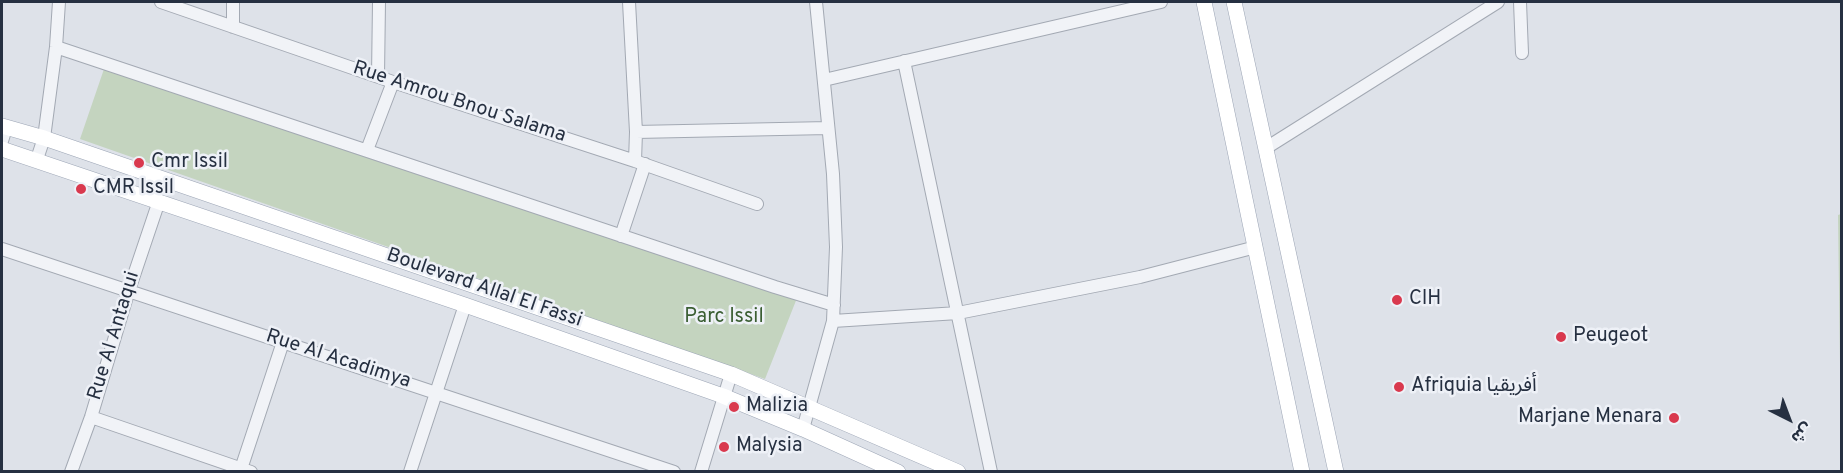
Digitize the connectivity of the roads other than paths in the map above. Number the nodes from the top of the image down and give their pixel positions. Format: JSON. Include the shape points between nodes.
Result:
{"nodes":[{"id":1,"x":59,"y":2,"type":"edge"},
{"id":2,"x":161,"y":2,"type":"edge"},
{"id":3,"x":233,"y":2,"type":"edge"},
{"id":4,"x":379,"y":2,"type":"edge"},
{"id":5,"x":629,"y":2,"type":"edge"},
{"id":6,"x":816,"y":2,"type":"edge"},
{"id":7,"x":1161,"y":2,"type":"edge"},
{"id":8,"x":1204,"y":2,"type":"edge"},
{"id":9,"x":1234,"y":2,"type":"edge"},
{"id":10,"x":1498,"y":2,"type":"edge"},
{"id":11,"x":1520,"y":2,"type":"edge"},
{"id":12,"x":233,"y":27,"type":"junction"},
{"id":13,"x":56,"y":47,"type":"junction"},
{"id":14,"x":1522,"y":53,"type":"dead end"},
{"id":15,"x":904,"y":61,"type":"junction"},
{"id":16,"x":378,"y":76,"type":"junction"},
{"id":17,"x":824,"y":80,"type":"junction"},
{"id":18,"x":393,"y":82,"type":"junction"},
{"id":19,"x":828,"y":128,"type":"junction"},
{"id":20,"x":3,"y":132,"type":"edge"},
{"id":21,"x":636,"y":132,"type":"junction"},
{"id":22,"x":44,"y":138,"type":"junction"},
{"id":23,"x":1266,"y":148,"type":"junction"},
{"id":24,"x":2,"y":149,"type":"edge"},
{"id":25,"x":367,"y":150,"type":"junction"},
{"id":26,"x":37,"y":159,"type":"junction"},
{"id":27,"x":640,"y":162,"type":"junction"},
{"id":28,"x":159,"y":201,"type":"junction"},
{"id":29,"x":757,"y":204,"type":"dead end"},
{"id":30,"x":621,"y":236,"type":"junction"},
{"id":31,"x":1256,"y":247,"type":"junction"},
{"id":32,"x":2,"y":249,"type":"edge"},
{"id":33,"x":129,"y":290,"type":"junction"},
{"id":34,"x":465,"y":305,"type":"junction"},
{"id":35,"x":834,"y":305,"type":"junction"},
{"id":36,"x":958,"y":313,"type":"junction"},
{"id":37,"x":833,"y":321,"type":"junction"},
{"id":38,"x":282,"y":342,"type":"junction"},
{"id":39,"x":731,"y":374,"type":"junction"},
{"id":40,"x":436,"y":392,"type":"junction"},
{"id":41,"x":723,"y":396,"type":"junction"},
{"id":42,"x":810,"y":406,"type":"junction"},
{"id":43,"x":91,"y":417,"type":"junction"},
{"id":44,"x":803,"y":429,"type":"junction"},
{"id":45,"x":640,"y":466,"type":"edge"},
{"id":46,"x":244,"y":470,"type":"edge"},
{"id":47,"x":71,"y":471,"type":"edge"},
{"id":48,"x":410,"y":471,"type":"edge"},
{"id":49,"x":674,"y":471,"type":"edge"},
{"id":50,"x":700,"y":471,"type":"edge"},
{"id":51,"x":898,"y":471,"type":"edge"},
{"id":52,"x":958,"y":471,"type":"edge"},
{"id":53,"x":991,"y":471,"type":"edge"},
{"id":54,"x":1302,"y":471,"type":"edge"},
{"id":55,"x":1336,"y":471,"type":"edge"}],
"edges":[{"from":1,"to":13,"type":"street"},
{"from":2,"to":12,"type":"street","name":"Rue Amrou Bnou Salama"},
{"from":3,"to":12,"type":"street"},
{"from":4,"to":16,"type":"street"},
{"from":5,"to":21,"type":"street"},
{"from":6,"to":17,"type":"street"},
{"from":7,"to":15,"type":"street"},
{"from":8,"to":31,"type":"main road"},
{"from":9,"to":23,"type":"main road"},
{"from":10,"to":23,"type":"street"},
{"from":11,"to":14,"type":"street"},
{"from":12,"to":16,"type":"street","name":"Rue Amrou Bnou Salama"},
{"from":13,"to":22,"type":"street"},
{"from":13,"to":25,"type":"street"},
{"from":15,"to":17,"type":"street"},
{"from":15,"to":36,"type":"street"},
{"from":16,"to":18,"type":"street","name":"Rue Amrou Bnou Salama"},
{"from":17,"to":19,"type":"street"},
{"from":18,"to":25,"type":"street"},
{"from":18,"to":27,"type":"street","name":"Rue Amrou Bnou Salama"},
{"from":19,"to":21,"type":"street"},
{"from":19,"to":35,"type":"street","via":[[836,247]]},
{"from":20,"to":22,"type":"main road","name":"Boulevard Allal El Fassi"},
{"from":21,"to":27,"type":"street"},
{"from":22,"to":26,"type":"street"},
{"from":22,"to":39,"type":"main road","name":"Boulevard Allal El Fassi"},
{"from":23,"to":55,"type":"main road"},
{"from":24,"to":26,"type":"main road","name":"Boulevard Allal El Fassi"},
{"from":25,"to":30,"type":"street"},
{"from":26,"to":28,"type":"main road","name":"Boulevard Allal El Fassi"},
{"from":27,"to":29,"type":"street","name":"Rue Amrou Bnou Salama"},
{"from":27,"to":30,"type":"street"},
{"from":28,"to":33,"type":"street","name":"Rue Al Antaqui"},
{"from":28,"to":34,"type":"main road","name":"Boulevard Allal El Fassi"},
{"from":30,"to":35,"type":"street"},
{"from":31,"to":36,"type":"street","via":[[1140,277]]},
{"from":31,"to":54,"type":"main road"},
{"from":32,"to":33,"type":"street","name":"Rue Al Acadimya"},
{"from":33,"to":38,"type":"street","name":"Rue Al Acadimya"},
{"from":33,"to":43,"type":"street","name":"Rue Al Antaqui"},
{"from":34,"to":40,"type":"street"},
{"from":34,"to":41,"type":"main road","name":"Boulevard Allal El Fassi"},
{"from":35,"to":37,"type":"street"},
{"from":36,"to":37,"type":"street"},
{"from":36,"to":53,"type":"street"},
{"from":37,"to":42,"type":"street"},
{"from":38,"to":40,"type":"street","name":"Rue Al Acadimya"},
{"from":38,"to":46,"type":"street"},
{"from":39,"to":41,"type":"street"},
{"from":39,"to":42,"type":"main road","name":"Boulevard Allal El Fassi"},
{"from":40,"to":45,"type":"street","name":"Rue Al Acadimya"},
{"from":40,"to":48,"type":"street"},
{"from":41,"to":44,"type":"main road","name":"Boulevard Allal El Fassi"},
{"from":41,"to":50,"type":"street"},
{"from":42,"to":44,"type":"street"},
{"from":42,"to":52,"type":"main road","name":"Boulevard Allal El Fassi"},
{"from":43,"to":46,"type":"street"},
{"from":43,"to":47,"type":"street","name":"Rue Al Antaqui"},
{"from":44,"to":51,"type":"main road","name":"Boulevard Allal El Fassi"},
{"from":45,"to":49,"type":"street","name":"Rue Al Acadimya"}]}
